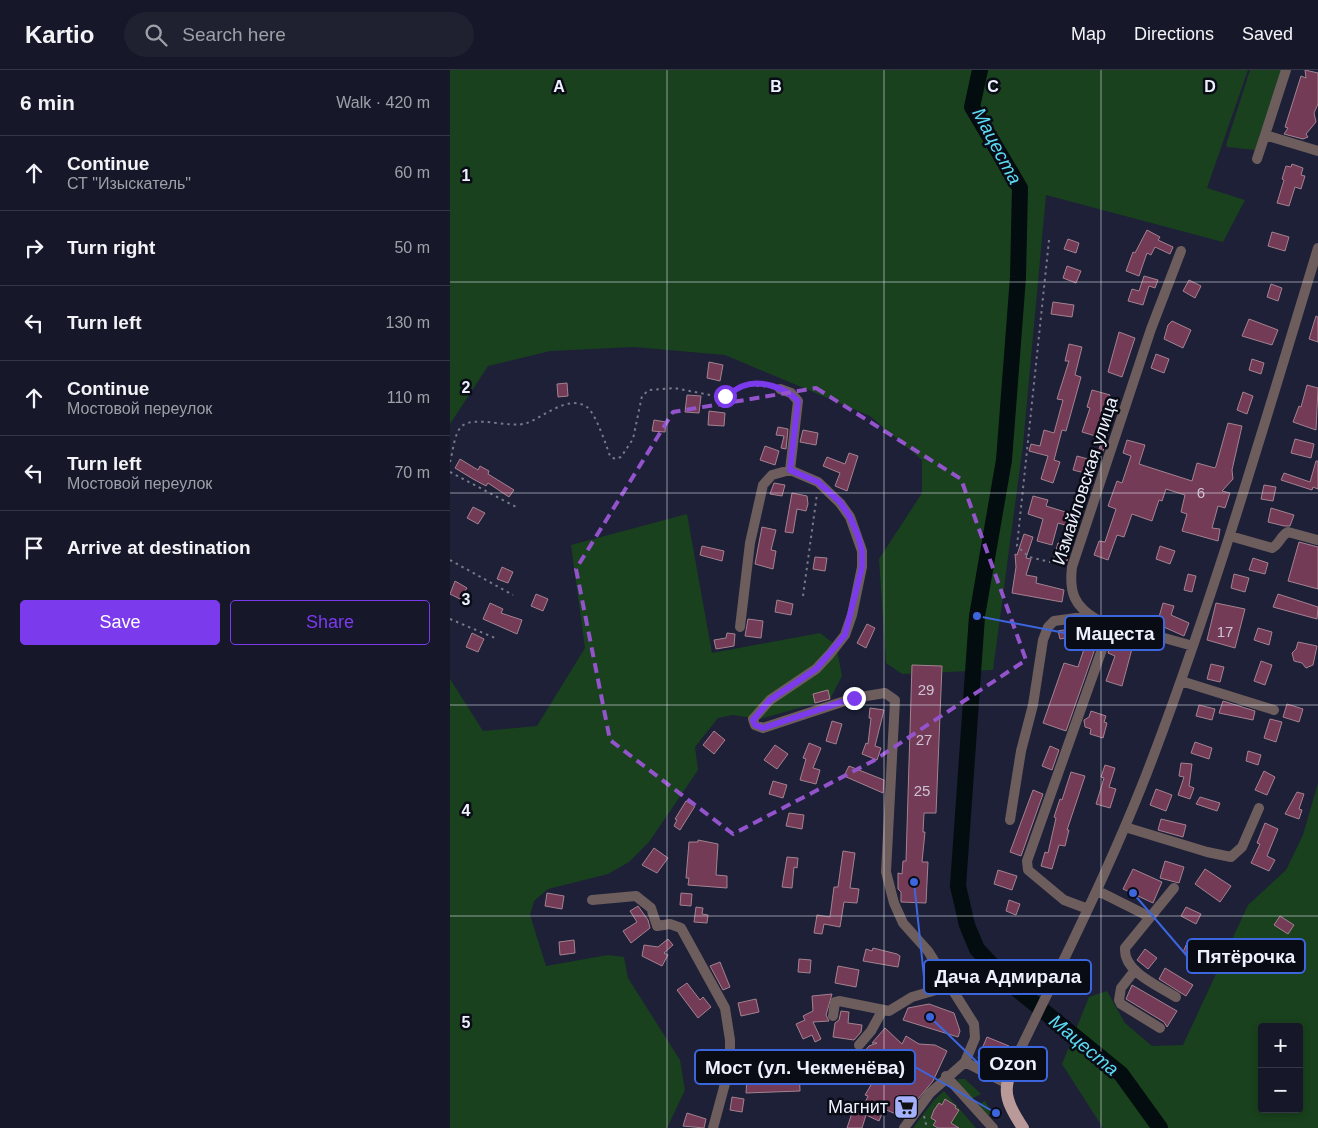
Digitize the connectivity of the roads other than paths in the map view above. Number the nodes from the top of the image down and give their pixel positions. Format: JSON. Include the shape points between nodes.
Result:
{"nodes":[{"id":1,"x":1286,"y":70,"type":"edge"},
{"id":2,"x":1265,"y":135,"type":"junction"},
{"id":3,"x":1318,"y":151,"type":"edge"},
{"id":4,"x":1257,"y":159,"type":"dead end"},
{"id":5,"x":1318,"y":248,"type":"edge"},
{"id":6,"x":1181,"y":251,"type":"dead end"},
{"id":7,"x":780,"y":389,"type":"road end"},
{"id":8,"x":790,"y":470,"type":"junction"},
{"id":9,"x":1230,"y":536,"type":"junction"},
{"id":10,"x":1317,"y":540,"type":"edge"},
{"id":11,"x":1091,"y":616,"type":"junction"},
{"id":12,"x":1111,"y":624,"type":"junction"},
{"id":13,"x":740,"y":627,"type":"dead end"},
{"id":14,"x":1193,"y":646,"type":"junction"},
{"id":15,"x":1181,"y":681,"type":"junction"},
{"id":16,"x":1274,"y":710,"type":"dead end"},
{"id":17,"x":1259,"y":808,"type":"dead end"},
{"id":18,"x":1010,"y":820,"type":"dead end"},
{"id":19,"x":1124,"y":827,"type":"junction"},
{"id":20,"x":1174,"y":888,"type":"dead end"},
{"id":21,"x":1098,"y":891,"type":"junction"},
{"id":22,"x":592,"y":900,"type":"dead end"},
{"id":23,"x":1088,"y":909,"type":"junction"},
{"id":24,"x":1150,"y":917,"type":"junction"},
{"id":25,"x":1135,"y":970,"type":"junction"},
{"id":26,"x":950,"y":986,"type":"junction"},
{"id":27,"x":1176,"y":997,"type":"dead end"},
{"id":28,"x":882,"y":1011,"type":"junction"},
{"id":29,"x":833,"y":1016,"type":"dead end"},
{"id":30,"x":1160,"y":1028,"type":"dead end"},
{"id":31,"x":859,"y":1045,"type":"dead end"},
{"id":32,"x":1019,"y":1052,"type":"joint"},
{"id":33,"x":965,"y":1062,"type":"junction"},
{"id":34,"x":946,"y":1076,"type":"junction"},
{"id":35,"x":1006,"y":1083,"type":"junction"},
{"id":36,"x":713,"y":1128,"type":"edge"},
{"id":37,"x":904,"y":1128,"type":"edge"},
{"id":38,"x":993,"y":1128,"type":"edge"},
{"id":39,"x":1022,"y":1128,"type":"edge"}],
"edges":[{"from":1,"to":2,"type":"street"},
{"from":2,"to":3,"type":"street"},
{"from":2,"to":4,"type":"street"},
{"from":5,"to":9,"type":"street"},
{"from":6,"to":11,"type":"street","name":"Измайловская улица","via":[[1151,329],[1072,567],[1072,595]]},
{"from":7,"to":8,"type":"street","via":[[798,401]]},
{"from":8,"to":13,"type":"street","via":[[772,475],[763,484],[750,543]]},
{"from":8,"to":26,"type":"street","via":[[818,482],[840,502],[850,517],[862,551],[862,567],[845,635],[816,669],[770,700],[753,720],[755,725],[763,728],[854,698],[885,693],[894,698],[886,872],[903,923],[928,951]]},
{"from":9,"to":10,"type":"street","via":[[1272,548],[1288,532]]},
{"from":9,"to":14,"type":"street"},
{"from":11,"to":12,"type":"street","name":"Измайловская улица"},
{"from":11,"to":18,"type":"street","via":[[1054,621],[1046,632]]},
{"from":12,"to":14,"type":"street","name":"Измайловская улица"},
{"from":12,"to":23,"type":"street","via":[[1028,861],[1028,870],[1064,900]]},
{"from":14,"to":15,"type":"street"},
{"from":15,"to":16,"type":"street"},
{"from":15,"to":19,"type":"street"},
{"from":17,"to":19,"type":"street","via":[[1242,847],[1231,857]]},
{"from":19,"to":21,"type":"street"},
{"from":20,"to":24,"type":"street"},
{"from":21,"to":23,"type":"street"},
{"from":21,"to":24,"type":"street"},
{"from":22,"to":36,"type":"street","via":[[636,896],[651,908],[658,926],[670,924],[681,928],[725,1008],[730,1065]]},
{"from":23,"to":32,"type":"street"},
{"from":24,"to":25,"type":"street","via":[[1125,948],[1128,964]]},
{"from":25,"to":27,"type":"street"},
{"from":25,"to":30,"type":"street","via":[[1121,988],[1119,1000]]},
{"from":26,"to":28,"type":"street","via":[[912,997],[888,1012]]},
{"from":26,"to":33,"type":"street","via":[[974,1024],[975,1038]]},
{"from":28,"to":29,"type":"street","via":[[839,1001]]},
{"from":28,"to":31,"type":"street"},
{"from":32,"to":35,"type":"main road"},
{"from":33,"to":34,"type":"street"},
{"from":33,"to":35,"type":"street"},
{"from":34,"to":37,"type":"street"},
{"from":34,"to":38,"type":"street"},
{"from":35,"to":39,"type":"main road","via":[[1011,1110]]}]}
